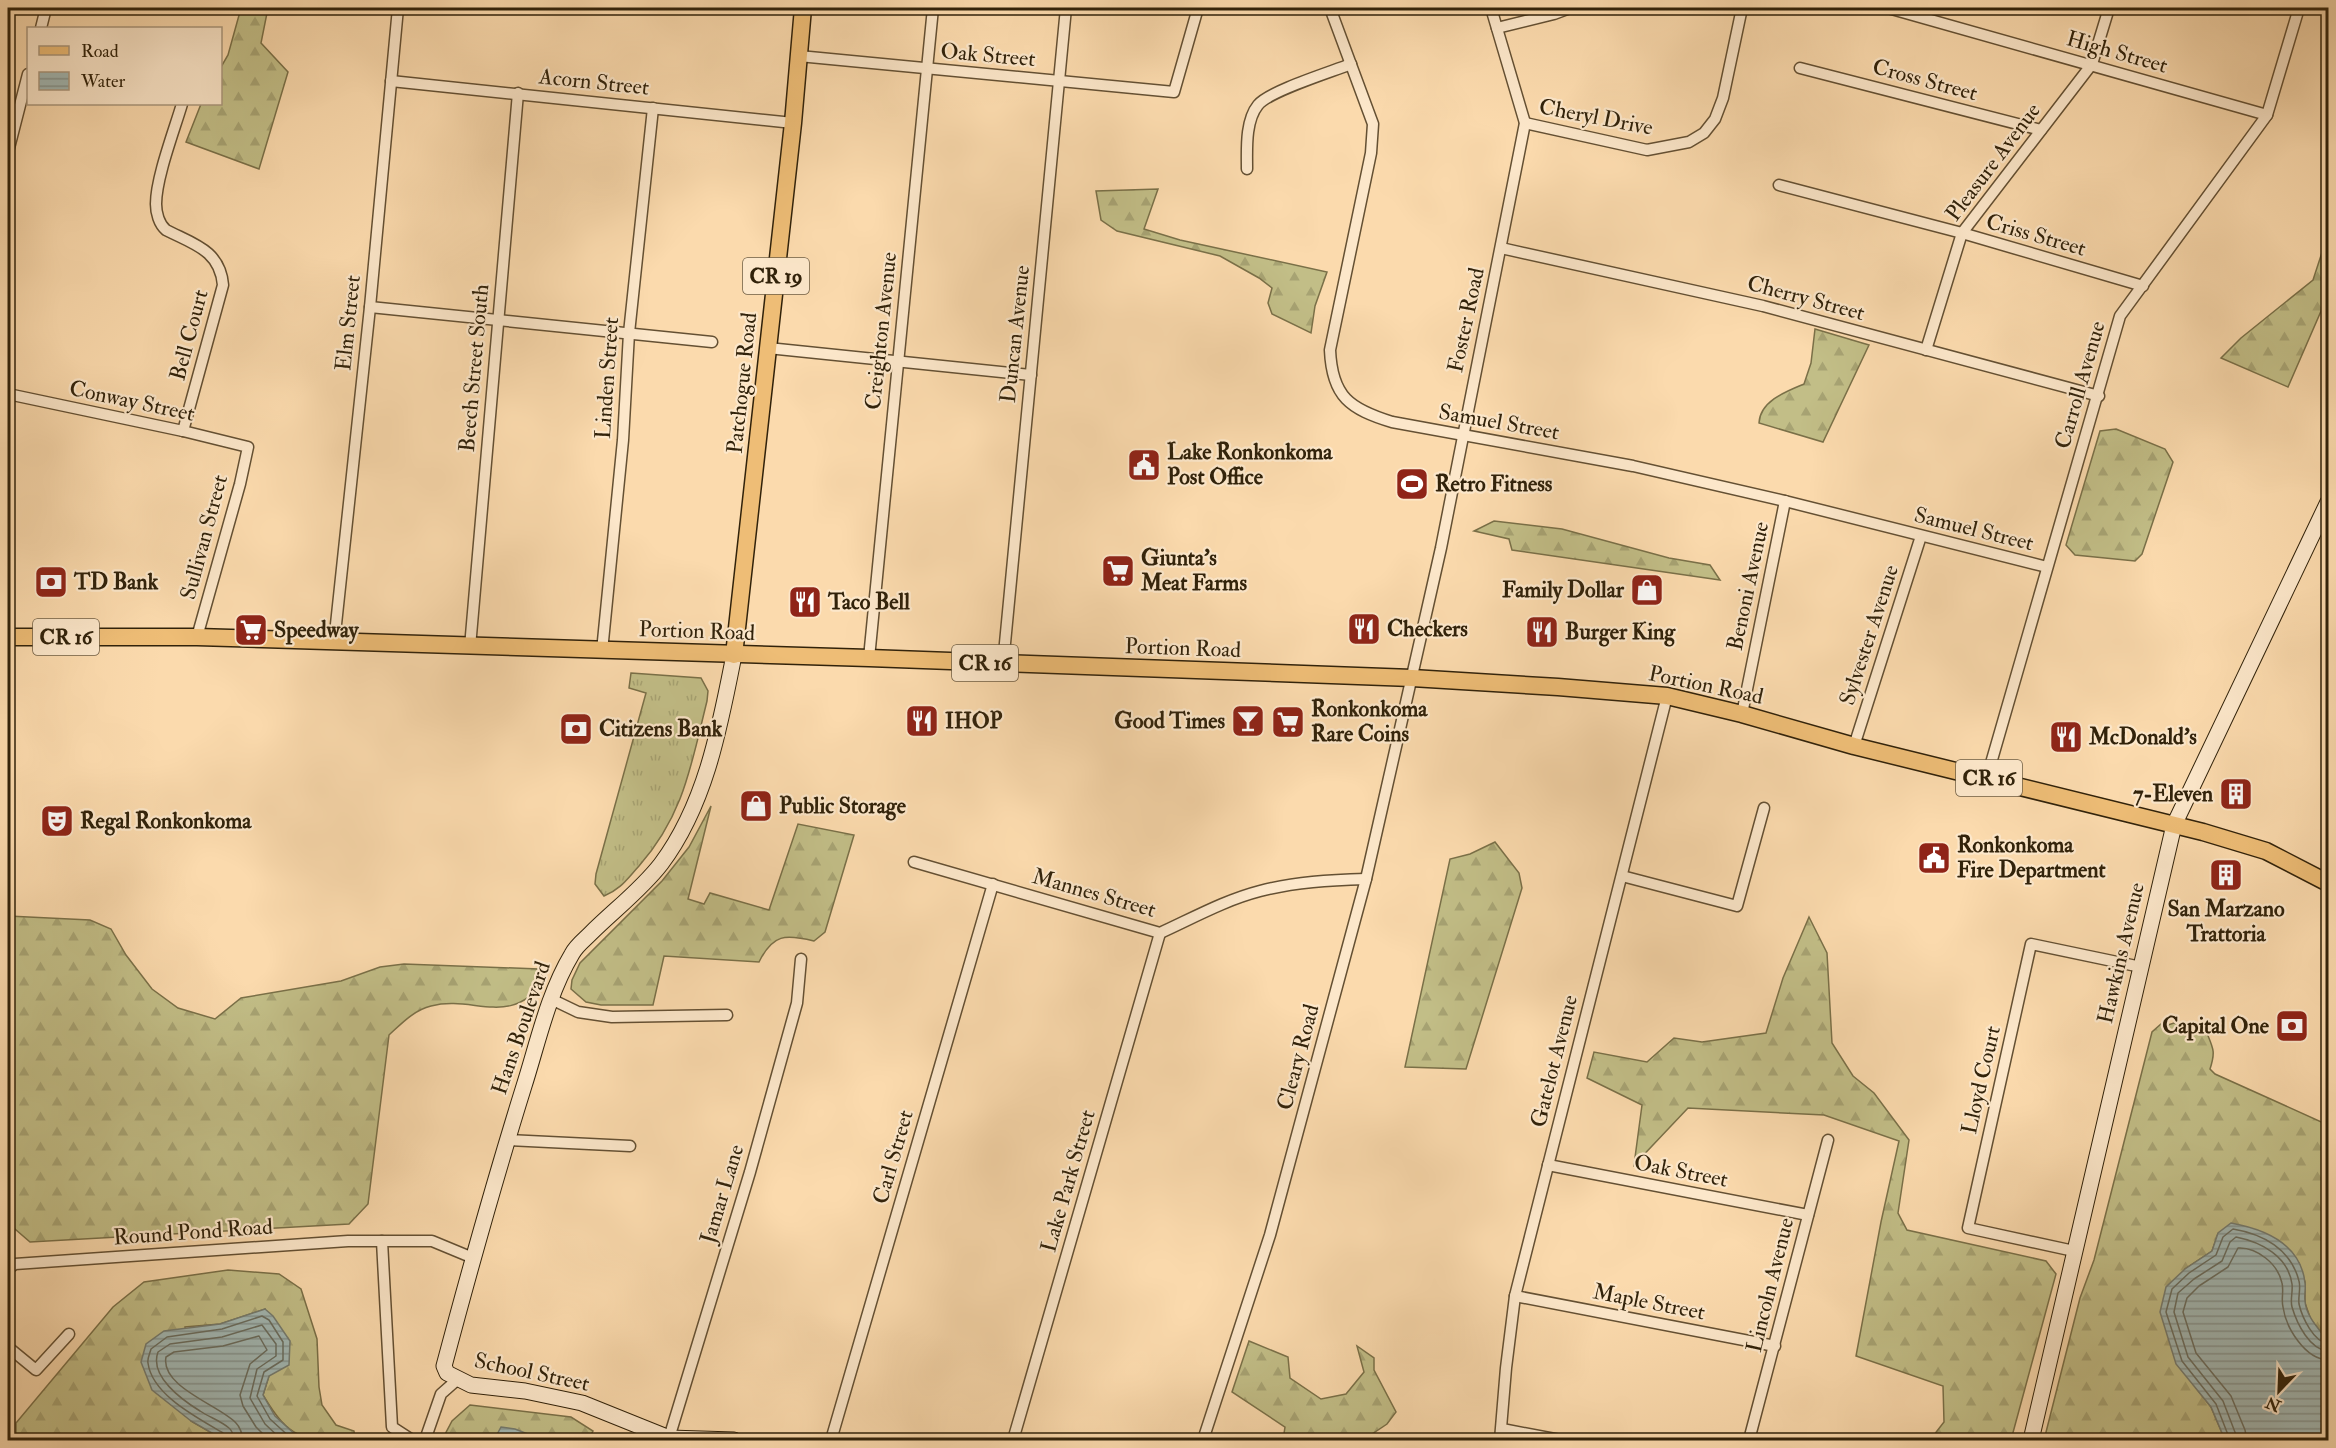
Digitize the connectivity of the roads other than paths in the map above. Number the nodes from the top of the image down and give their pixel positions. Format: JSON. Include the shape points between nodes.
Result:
{"nodes":[{"id":1,"x":46,"y":8,"type":"edge"},
{"id":2,"x":398,"y":8,"type":"edge"},
{"id":3,"x":804,"y":8,"type":"edge"},
{"id":4,"x":933,"y":8,"type":"edge"},
{"id":5,"x":1066,"y":8,"type":"edge"},
{"id":6,"x":1198,"y":8,"type":"edge"},
{"id":7,"x":1330,"y":8,"type":"edge"},
{"id":8,"x":1491,"y":8,"type":"edge"},
{"id":9,"x":1570,"y":8,"type":"edge"},
{"id":10,"x":1742,"y":8,"type":"edge"},
{"id":11,"x":1888,"y":8,"type":"edge"},
{"id":12,"x":2109,"y":8,"type":"edge"},
{"id":13,"x":2299,"y":8,"type":"edge"},
{"id":14,"x":41,"y":27,"type":"edge"},
{"id":15,"x":1497,"y":28,"type":"junction"},
{"id":16,"x":799,"y":56,"type":"junction"},
{"id":17,"x":1351,"y":64,"type":"junction"},
{"id":18,"x":2092,"y":64,"type":"junction"},
{"id":19,"x":1800,"y":68,"type":"dead end"},
{"id":20,"x":926,"y":69,"type":"junction"},
{"id":21,"x":27,"y":78,"type":"edge"},
{"id":22,"x":1060,"y":80,"type":"junction"},
{"id":23,"x":391,"y":81,"type":"junction"},
{"id":24,"x":518,"y":93,"type":"junction"},
{"id":25,"x":182,"y":105,"type":"edge"},
{"id":26,"x":653,"y":108,"type":"junction"},
{"id":27,"x":2267,"y":115,"type":"junction"},
{"id":28,"x":793,"y":123,"type":"junction"},
{"id":29,"x":1525,"y":123,"type":"junction"},
{"id":30,"x":2041,"y":130,"type":"junction"},
{"id":31,"x":8,"y":152,"type":"edge"},
{"id":32,"x":1247,"y":169,"type":"dead end"},
{"id":33,"x":1779,"y":185,"type":"dead end"},
{"id":34,"x":1962,"y":233,"type":"junction"},
{"id":35,"x":1501,"y":248,"type":"junction"},
{"id":36,"x":2143,"y":286,"type":"junction"},
{"id":37,"x":370,"y":307,"type":"junction"},
{"id":38,"x":498,"y":321,"type":"junction"},
{"id":39,"x":628,"y":333,"type":"junction"},
{"id":40,"x":712,"y":342,"type":"dead end"},
{"id":41,"x":768,"y":348,"type":"junction"},
{"id":42,"x":1926,"y":350,"type":"junction"},
{"id":43,"x":897,"y":362,"type":"junction"},
{"id":44,"x":1031,"y":375,"type":"junction"},
{"id":45,"x":8,"y":394,"type":"edge"},
{"id":46,"x":2099,"y":396,"type":"junction"},
{"id":47,"x":183,"y":431,"type":"junction"},
{"id":48,"x":1462,"y":435,"type":"junction"},
{"id":49,"x":248,"y":447,"type":"joint"},
{"id":50,"x":1785,"y":501,"type":"junction"},
{"id":51,"x":2328,"y":502,"type":"edge"},
{"id":52,"x":1921,"y":536,"type":"junction"},
{"id":53,"x":2047,"y":567,"type":"junction"},
{"id":54,"x":8,"y":637,"type":"edge"},
{"id":55,"x":197,"y":638,"type":"junction"},
{"id":56,"x":334,"y":643,"type":"junction"},
{"id":57,"x":470,"y":647,"type":"junction"},
{"id":58,"x":602,"y":651,"type":"junction"},
{"id":59,"x":734,"y":655,"type":"junction"},
{"id":60,"x":869,"y":658,"type":"junction"},
{"id":61,"x":1004,"y":664,"type":"junction"},
{"id":62,"x":1412,"y":678,"type":"junction"},
{"id":63,"x":1667,"y":696,"type":"junction"},
{"id":64,"x":1742,"y":714,"type":"junction"},
{"id":65,"x":1854,"y":746,"type":"junction"},
{"id":66,"x":1987,"y":777,"type":"junction"},
{"id":67,"x":1764,"y":808,"type":"dead end"},
{"id":68,"x":2174,"y":825,"type":"junction"},
{"id":69,"x":914,"y":862,"type":"dead end"},
{"id":70,"x":1622,"y":876,"type":"junction"},
{"id":71,"x":1366,"y":879,"type":"junction"},
{"id":72,"x":2328,"y":883,"type":"edge"},
{"id":73,"x":993,"y":884,"type":"junction"},
{"id":74,"x":1160,"y":933,"type":"junction"},
{"id":75,"x":801,"y":959,"type":"dead end"},
{"id":76,"x":2141,"y":968,"type":"junction"},
{"id":77,"x":551,"y":999,"type":"junction"},
{"id":78,"x":727,"y":1015,"type":"dead end"},
{"id":79,"x":507,"y":1140,"type":"junction"},
{"id":80,"x":1828,"y":1140,"type":"dead end"},
{"id":81,"x":630,"y":1146,"type":"dead end"},
{"id":82,"x":1548,"y":1165,"type":"junction"},
{"id":83,"x":1808,"y":1215,"type":"junction"},
{"id":84,"x":382,"y":1241,"type":"junction"},
{"id":85,"x":2074,"y":1251,"type":"junction"},
{"id":86,"x":473,"y":1258,"type":"junction"},
{"id":87,"x":8,"y":1269,"type":"edge"},
{"id":88,"x":1515,"y":1296,"type":"junction"},
{"id":89,"x":69,"y":1334,"type":"dead end"},
{"id":90,"x":1775,"y":1346,"type":"junction"},
{"id":91,"x":8,"y":1347,"type":"edge"},
{"id":92,"x":458,"y":1379,"type":"junction"},
{"id":93,"x":1501,"y":1435,"type":"edge"},
{"id":94,"x":669,"y":1438,"type":"junction"},
{"id":95,"x":412,"y":1440,"type":"edge"},
{"id":96,"x":425,"y":1440,"type":"edge"},
{"id":97,"x":734,"y":1440,"type":"edge"},
{"id":98,"x":831,"y":1440,"type":"edge"},
{"id":99,"x":1013,"y":1440,"type":"edge"},
{"id":100,"x":1203,"y":1440,"type":"edge"},
{"id":101,"x":1560,"y":1440,"type":"edge"},
{"id":102,"x":1749,"y":1440,"type":"edge"},
{"id":103,"x":2031,"y":1440,"type":"edge"}],
"edges":[{"from":1,"to":14,"type":"street"},
{"from":2,"to":23,"type":"street","name":"Elm Street"},
{"from":3,"to":16,"type":"main road","name":"Patchogue Road","number":"CR 19"},
{"from":4,"to":20,"type":"street","name":"Creighton Avenue"},
{"from":5,"to":22,"type":"street","name":"Duncan Avenue"},
{"from":6,"to":22,"type":"street","name":"Oak Street","via":[[1174,92]]},
{"from":7,"to":17,"type":"street","name":"Samuel Street"},
{"from":8,"to":15,"type":"street","name":"Foster Road"},
{"from":9,"to":15,"type":"street"},
{"from":10,"to":29,"type":"street","name":"Cheryl Drive","via":[[1724,98],[1704,133],[1689,142],[1647,150]]},
{"from":11,"to":18,"type":"street","name":"High Street"},
{"from":12,"to":18,"type":"street","name":"Pleasure Avenue"},
{"from":13,"to":27,"type":"street","name":"Carroll Avenue"},
{"from":15,"to":29,"type":"street","name":"Foster Road"},
{"from":16,"to":20,"type":"street","name":"Oak Street"},
{"from":16,"to":28,"type":"main road","name":"Patchogue Road","number":"CR 19"},
{"from":17,"to":32,"type":"street","via":[[1258,105],[1248,138]]},
{"from":17,"to":48,"type":"street","name":"Samuel Street","via":[[1373,124],[1371,153],[1332,334],[1330,361],[1335,382],[1346,400],[1372,416]]},
{"from":18,"to":27,"type":"street","name":"High Street"},
{"from":18,"to":30,"type":"street","name":"Pleasure Avenue"},
{"from":19,"to":30,"type":"street","name":"Cross Street"},
{"from":20,"to":22,"type":"street","name":"Oak Street"},
{"from":20,"to":43,"type":"street","name":"Creighton Avenue"},
{"from":21,"to":31,"type":"street"},
{"from":22,"to":44,"type":"street","name":"Duncan Avenue"},
{"from":23,"to":24,"type":"street","name":"Acorn Street"},
{"from":23,"to":37,"type":"street","name":"Elm Street"},
{"from":24,"to":26,"type":"street","name":"Acorn Street"},
{"from":24,"to":38,"type":"street","name":"Beech Street South"},
{"from":25,"to":47,"type":"street","name":"Bell Court","via":[[160,180],[156,212],[166,230],[210,254],[218,263],[223,285]]},
{"from":26,"to":28,"type":"street","name":"Acorn Street"},
{"from":26,"to":39,"type":"street","name":"Linden Street"},
{"from":27,"to":36,"type":"street","name":"Carroll Avenue"},
{"from":28,"to":41,"type":"main road","name":"Patchogue Road","number":"CR 19"},
{"from":29,"to":35,"type":"street","name":"Foster Road"},
{"from":30,"to":34,"type":"street","name":"Pleasure Avenue"},
{"from":33,"to":34,"type":"street","name":"Criss Street"},
{"from":34,"to":36,"type":"street","name":"Criss Street"},
{"from":34,"to":42,"type":"street","name":"Pleasure Avenue"},
{"from":35,"to":42,"type":"street","name":"Cherry Street","via":[[1763,306]]},
{"from":35,"to":48,"type":"street","name":"Foster Road"},
{"from":36,"to":46,"type":"street","name":"Carroll Avenue","via":[[2120,316]]},
{"from":37,"to":38,"type":"street"},
{"from":37,"to":56,"type":"street","name":"Elm Street"},
{"from":38,"to":39,"type":"street"},
{"from":38,"to":57,"type":"street","name":"Beech Street South"},
{"from":39,"to":40,"type":"street"},
{"from":39,"to":58,"type":"street","name":"Linden Street","via":[[623,440]]},
{"from":41,"to":43,"type":"street"},
{"from":41,"to":59,"type":"main road","name":"Patchogue Road","number":"CR 19"},
{"from":42,"to":46,"type":"street","name":"Cherry Street"},
{"from":43,"to":44,"type":"street"},
{"from":43,"to":60,"type":"street","name":"Creighton Avenue"},
{"from":44,"to":61,"type":"street","name":"Duncan Avenue"},
{"from":45,"to":47,"type":"street","name":"Conway Street"},
{"from":46,"to":53,"type":"street","name":"Carroll Avenue"},
{"from":47,"to":49,"type":"street","name":"Conway Street"},
{"from":48,"to":50,"type":"street","name":"Samuel Street","via":[[1633,466]]},
{"from":48,"to":62,"type":"street","name":"Foster Road"},
{"from":49,"to":55,"type":"street","name":"Sullivan Street"},
{"from":50,"to":52,"type":"street","name":"Samuel Street"},
{"from":50,"to":64,"type":"street","name":"Benoni Avenue"},
{"from":51,"to":68,"type":"street","name":"Hawkins Avenue"},
{"from":52,"to":53,"type":"street","name":"Samuel Street"},
{"from":52,"to":65,"type":"street","name":"Sylvester Avenue"},
{"from":53,"to":66,"type":"street","name":"Carroll Avenue"},
{"from":54,"to":55,"type":"main road","name":"Portion Road","number":"CR 16"},
{"from":55,"to":56,"type":"main road","name":"Portion Road","number":"CR 16"},
{"from":56,"to":57,"type":"main road","name":"Portion Road","number":"CR 16"},
{"from":57,"to":58,"type":"main road","name":"Portion Road","number":"CR 16"},
{"from":58,"to":59,"type":"main road","name":"Portion Road","number":"CR 16"},
{"from":59,"to":60,"type":"main road","name":"Portion Road","number":"CR 16"},
{"from":59,"to":77,"type":"street","name":"Hans Boulevard","via":[[705,776],[682,830],[661,864],[573,952]]},
{"from":60,"to":61,"type":"main road","name":"Portion Road","number":"CR 16"},
{"from":61,"to":62,"type":"main road","name":"Portion Road","number":"CR 16"},
{"from":62,"to":63,"type":"main road","name":"Portion Road","number":"CR 16"},
{"from":62,"to":71,"type":"street","name":"Cleary Road"},
{"from":63,"to":64,"type":"main road","name":"Portion Road","number":"CR 16"},
{"from":63,"to":70,"type":"street","name":"Gatelot Avenue"},
{"from":64,"to":65,"type":"main road","name":"Portion Road","number":"CR 16"},
{"from":65,"to":66,"type":"main road","name":"Portion Road","number":"CR 16"},
{"from":66,"to":68,"type":"main road","name":"Portion Road","number":"CR 16"},
{"from":67,"to":70,"type":"street","via":[[1737,906]]},
{"from":68,"to":72,"type":"main road","name":"Portion Road","number":"CR 16","via":[[2266,851]]},
{"from":68,"to":76,"type":"street","name":"Hawkins Avenue"},
{"from":69,"to":73,"type":"street","name":"Mannes Street"},
{"from":70,"to":82,"type":"street","name":"Gatelot Avenue"},
{"from":71,"to":74,"type":"street","name":"Mannes Street","via":[[1316,880],[1259,891],[1220,904]]},
{"from":71,"to":100,"type":"street","name":"Cleary Road","via":[[1270,1235]]},
{"from":73,"to":74,"type":"street","name":"Mannes Street"},
{"from":73,"to":98,"type":"street","name":"Carl Street"},
{"from":74,"to":99,"type":"street","name":"Lake Park Street"},
{"from":75,"to":94,"type":"street","name":"Jamar Lane","via":[[794,1014]]},
{"from":76,"to":85,"type":"street","name":"Hawkins Avenue"},
{"from":76,"to":85,"type":"street","name":"Lloyd Court","via":[[2031,944],[1968,1228]]},
{"from":77,"to":78,"type":"street","via":[[578,1012],[612,1017]]},
{"from":77,"to":79,"type":"street","name":"Hans Boulevard"},
{"from":79,"to":81,"type":"street"},
{"from":79,"to":86,"type":"street","name":"Hans Boulevard"},
{"from":80,"to":83,"type":"street","name":"Lincoln Avenue"},
{"from":82,"to":83,"type":"street","name":"Oak Street"},
{"from":82,"to":88,"type":"street","name":"Gatelot Avenue"},
{"from":83,"to":90,"type":"street","name":"Lincoln Avenue"},
{"from":84,"to":86,"type":"street","name":"Round Pond Road","via":[[432,1241]]},
{"from":84,"to":87,"type":"street","name":"Round Pond Road","via":[[27,1263]]},
{"from":84,"to":95,"type":"street","via":[[392,1427]]},
{"from":85,"to":103,"type":"street","name":"Hawkins Avenue"},
{"from":86,"to":92,"type":"street","name":"Hans Boulevard","via":[[444,1366],[447,1373]]},
{"from":88,"to":90,"type":"street","name":"Maple Street"},
{"from":88,"to":93,"type":"street","name":"Gatelot Avenue"},
{"from":89,"to":91,"type":"street","via":[[36,1370]]},
{"from":90,"to":102,"type":"street","name":"Lincoln Avenue"},
{"from":92,"to":94,"type":"street","name":"School Street","via":[[471,1385],[582,1402]]},
{"from":92,"to":96,"type":"street","via":[[441,1394]]},
{"from":93,"to":101,"type":"street"},
{"from":94,"to":97,"type":"street","name":"School Street"}]}
